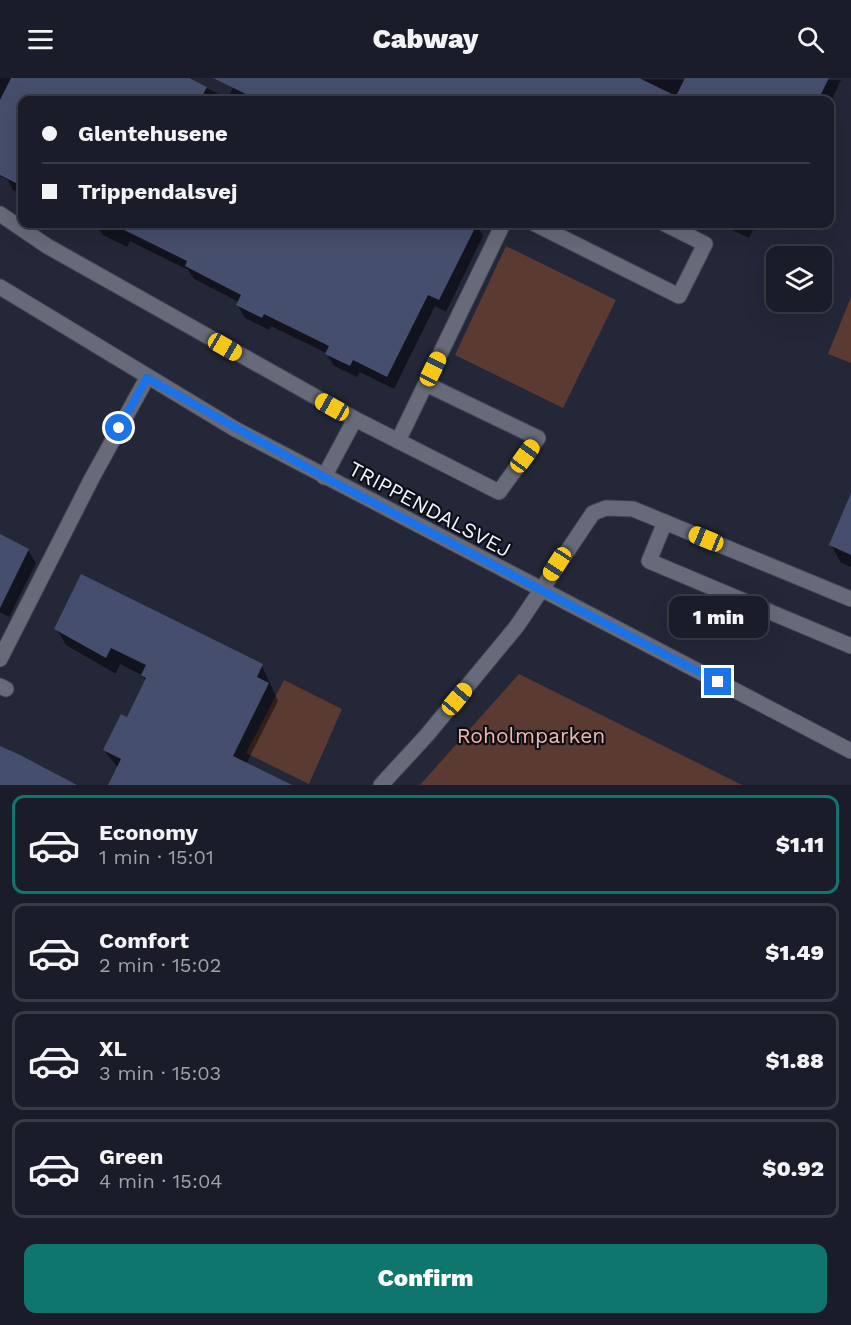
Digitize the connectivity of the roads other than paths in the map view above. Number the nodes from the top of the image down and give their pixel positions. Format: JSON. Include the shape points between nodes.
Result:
{"nodes":[{"id":1,"x":0,"y":214,"type":"edge"},
{"id":2,"x":18,"y":226,"type":"edge"},
{"id":3,"x":21,"y":228,"type":"edge"},
{"id":4,"x":501,"y":228,"type":"edge"},
{"id":5,"x":543,"y":228,"type":"edge"},
{"id":6,"x":672,"y":228,"type":"edge"},
{"id":7,"x":0,"y":287,"type":"edge"},
{"id":8,"x":147,"y":378,"type":"junction"},
{"id":9,"x":426,"y":384,"type":"junction"},
{"id":10,"x":355,"y":419,"type":"junction"},
{"id":11,"x":398,"y":441,"type":"junction"},
{"id":12,"x":324,"y":477,"type":"junction"},
{"id":13,"x":665,"y":522,"type":"junction"},
{"id":14,"x":540,"y":590,"type":"junction"},
{"id":15,"x":851,"y":599,"type":"edge"},
{"id":16,"x":851,"y":646,"type":"edge"},
{"id":17,"x":0,"y":659,"type":"edge"},
{"id":18,"x":851,"y":751,"type":"edge"},
{"id":19,"x":381,"y":785,"type":"edge"}],
"edges":[{"from":1,"to":2,"type":"street"},
{"from":3,"to":10,"type":"street"},
{"from":4,"to":9,"type":"street"},
{"from":5,"to":6,"type":"street","via":[[679,296],[705,244]]},
{"from":7,"to":8,"type":"street","name":"TRIPPENDALSVEJ"},
{"from":8,"to":12,"type":"street","name":"TRIPPENDALSVEJ"},
{"from":8,"to":17,"type":"street"},
{"from":9,"to":11,"type":"street"},
{"from":9,"to":11,"type":"street","via":[[538,438],[499,492]]},
{"from":10,"to":11,"type":"street"},
{"from":10,"to":12,"type":"street"},
{"from":12,"to":14,"type":"street","name":"TRIPPENDALSVEJ"},
{"from":13,"to":14,"type":"street","via":[[619,507],[593,513]]},
{"from":13,"to":15,"type":"street"},
{"from":13,"to":16,"type":"street","via":[[650,561]]},
{"from":14,"to":18,"type":"street","name":"TRIPPENDALSVEJ"},
{"from":14,"to":19,"type":"street","via":[[517,626]]}]}
